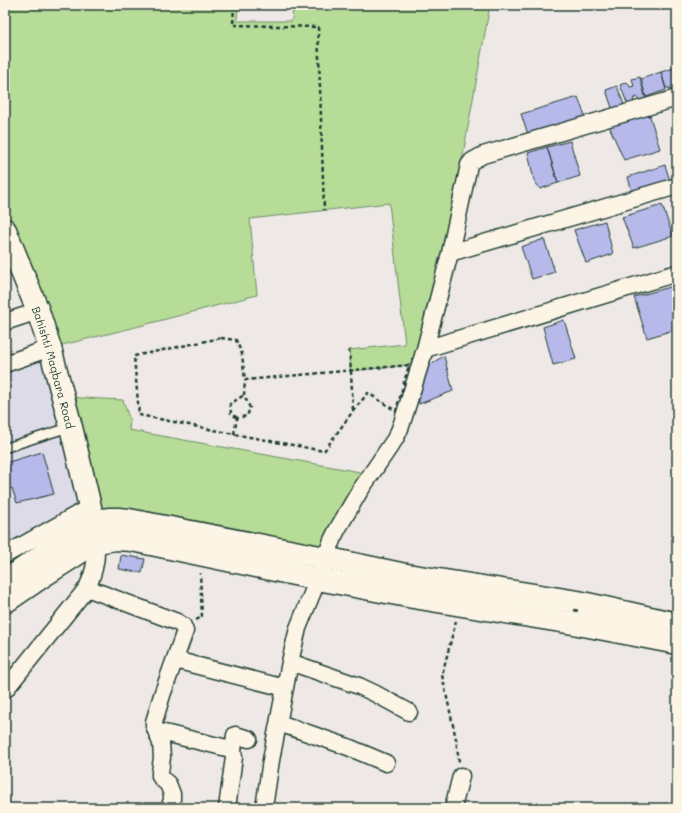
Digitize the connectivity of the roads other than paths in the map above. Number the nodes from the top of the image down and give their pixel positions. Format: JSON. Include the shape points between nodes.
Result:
{"nodes":[{"id":1,"x":677,"y":98,"type":"edge"},
{"id":2,"x":677,"y":186,"type":"edge"},
{"id":3,"x":5,"y":230,"type":"edge"},
{"id":4,"x":450,"y":253,"type":"junction"},
{"id":5,"x":677,"y":273,"type":"edge"},
{"id":6,"x":38,"y":311,"type":"junction"},
{"id":7,"x":5,"y":322,"type":"edge"},
{"id":8,"x":50,"y":348,"type":"junction"},
{"id":9,"x":425,"y":349,"type":"junction"},
{"id":10,"x":5,"y":364,"type":"edge"},
{"id":11,"x":71,"y":427,"type":"junction"},
{"id":12,"x":5,"y":448,"type":"edge"},
{"id":13,"x":94,"y":532,"type":"junction"},
{"id":14,"x":5,"y":555,"type":"edge"},
{"id":15,"x":325,"y":558,"type":"junction"},
{"id":16,"x":318,"y":579,"type":"junction"},
{"id":17,"x":5,"y":581,"type":"edge"},
{"id":18,"x":89,"y":585,"type":"junction"},
{"id":19,"x":5,"y":602,"type":"edge"},
{"id":20,"x":576,"y":611,"type":"junction"},
{"id":21,"x":677,"y":624,"type":"edge"},
{"id":22,"x":677,"y":643,"type":"edge"},
{"id":23,"x":175,"y":660,"type":"junction"},
{"id":24,"x":290,"y":662,"type":"junction"},
{"id":25,"x":285,"y":688,"type":"junction"},
{"id":26,"x":5,"y":690,"type":"edge"},
{"id":27,"x":408,"y":712,"type":"dead end"},
{"id":28,"x":279,"y":723,"type":"junction"},
{"id":29,"x":156,"y":731,"type":"junction"},
{"id":30,"x":249,"y":739,"type":"dead end"},
{"id":31,"x":233,"y":751,"type":"junction"},
{"id":32,"x":386,"y":763,"type":"dead end"},
{"id":33,"x":461,"y":776,"type":"road end"},
{"id":34,"x":169,"y":808,"type":"edge"},
{"id":35,"x":227,"y":808,"type":"edge"},
{"id":36,"x":264,"y":808,"type":"edge"},
{"id":37,"x":453,"y":808,"type":"edge"}],
"edges":[{"from":1,"to":4,"type":"street","via":[[483,155],[472,161],[467,170]]},
{"from":2,"to":4,"type":"street"},
{"from":3,"to":6,"type":"street","name":"Bahishti Maqbara Road"},
{"from":4,"to":9,"type":"street"},
{"from":5,"to":9,"type":"street"},
{"from":6,"to":7,"type":"street"},
{"from":6,"to":8,"type":"street","name":"Bahishti Maqbara Road"},
{"from":8,"to":10,"type":"street"},
{"from":8,"to":11,"type":"street","name":"Bahishti Maqbara Road"},
{"from":9,"to":15,"type":"street","via":[[399,431],[349,509]]},
{"from":11,"to":12,"type":"lane"},
{"from":11,"to":13,"type":"street","name":"Bahishti Maqbara Road"},
{"from":13,"to":14,"type":"street"},
{"from":13,"to":15,"type":"street","via":[[101,520],[128,520]]},
{"from":13,"to":16,"type":"street","via":[[116,539],[132,540]]},
{"from":13,"to":17,"type":"street","via":[[62,542]]},
{"from":13,"to":18,"type":"street"},
{"from":13,"to":19,"type":"street","via":[[46,574]]},
{"from":15,"to":16,"type":"street"},
{"from":15,"to":20,"type":"street"},
{"from":16,"to":20,"type":"street","via":[[461,605]]},
{"from":16,"to":24,"type":"street","via":[[298,628]]},
{"from":18,"to":23,"type":"street","via":[[183,626],[185,631]]},
{"from":18,"to":26,"type":"street"},
{"from":20,"to":21,"type":"street"},
{"from":20,"to":22,"type":"street"},
{"from":23,"to":25,"type":"street"},
{"from":23,"to":29,"type":"street","via":[[154,722]]},
{"from":24,"to":25,"type":"street"},
{"from":24,"to":27,"type":"street","via":[[358,686]]},
{"from":25,"to":28,"type":"street"},
{"from":28,"to":32,"type":"street"},
{"from":28,"to":36,"type":"street"},
{"from":29,"to":31,"type":"street"},
{"from":29,"to":34,"type":"street","via":[[161,743],[160,776],[168,784],[172,794]]},
{"from":30,"to":31,"type":"street","via":[[235,735]]},
{"from":31,"to":35,"type":"street"},
{"from":33,"to":37,"type":"street"}]}
